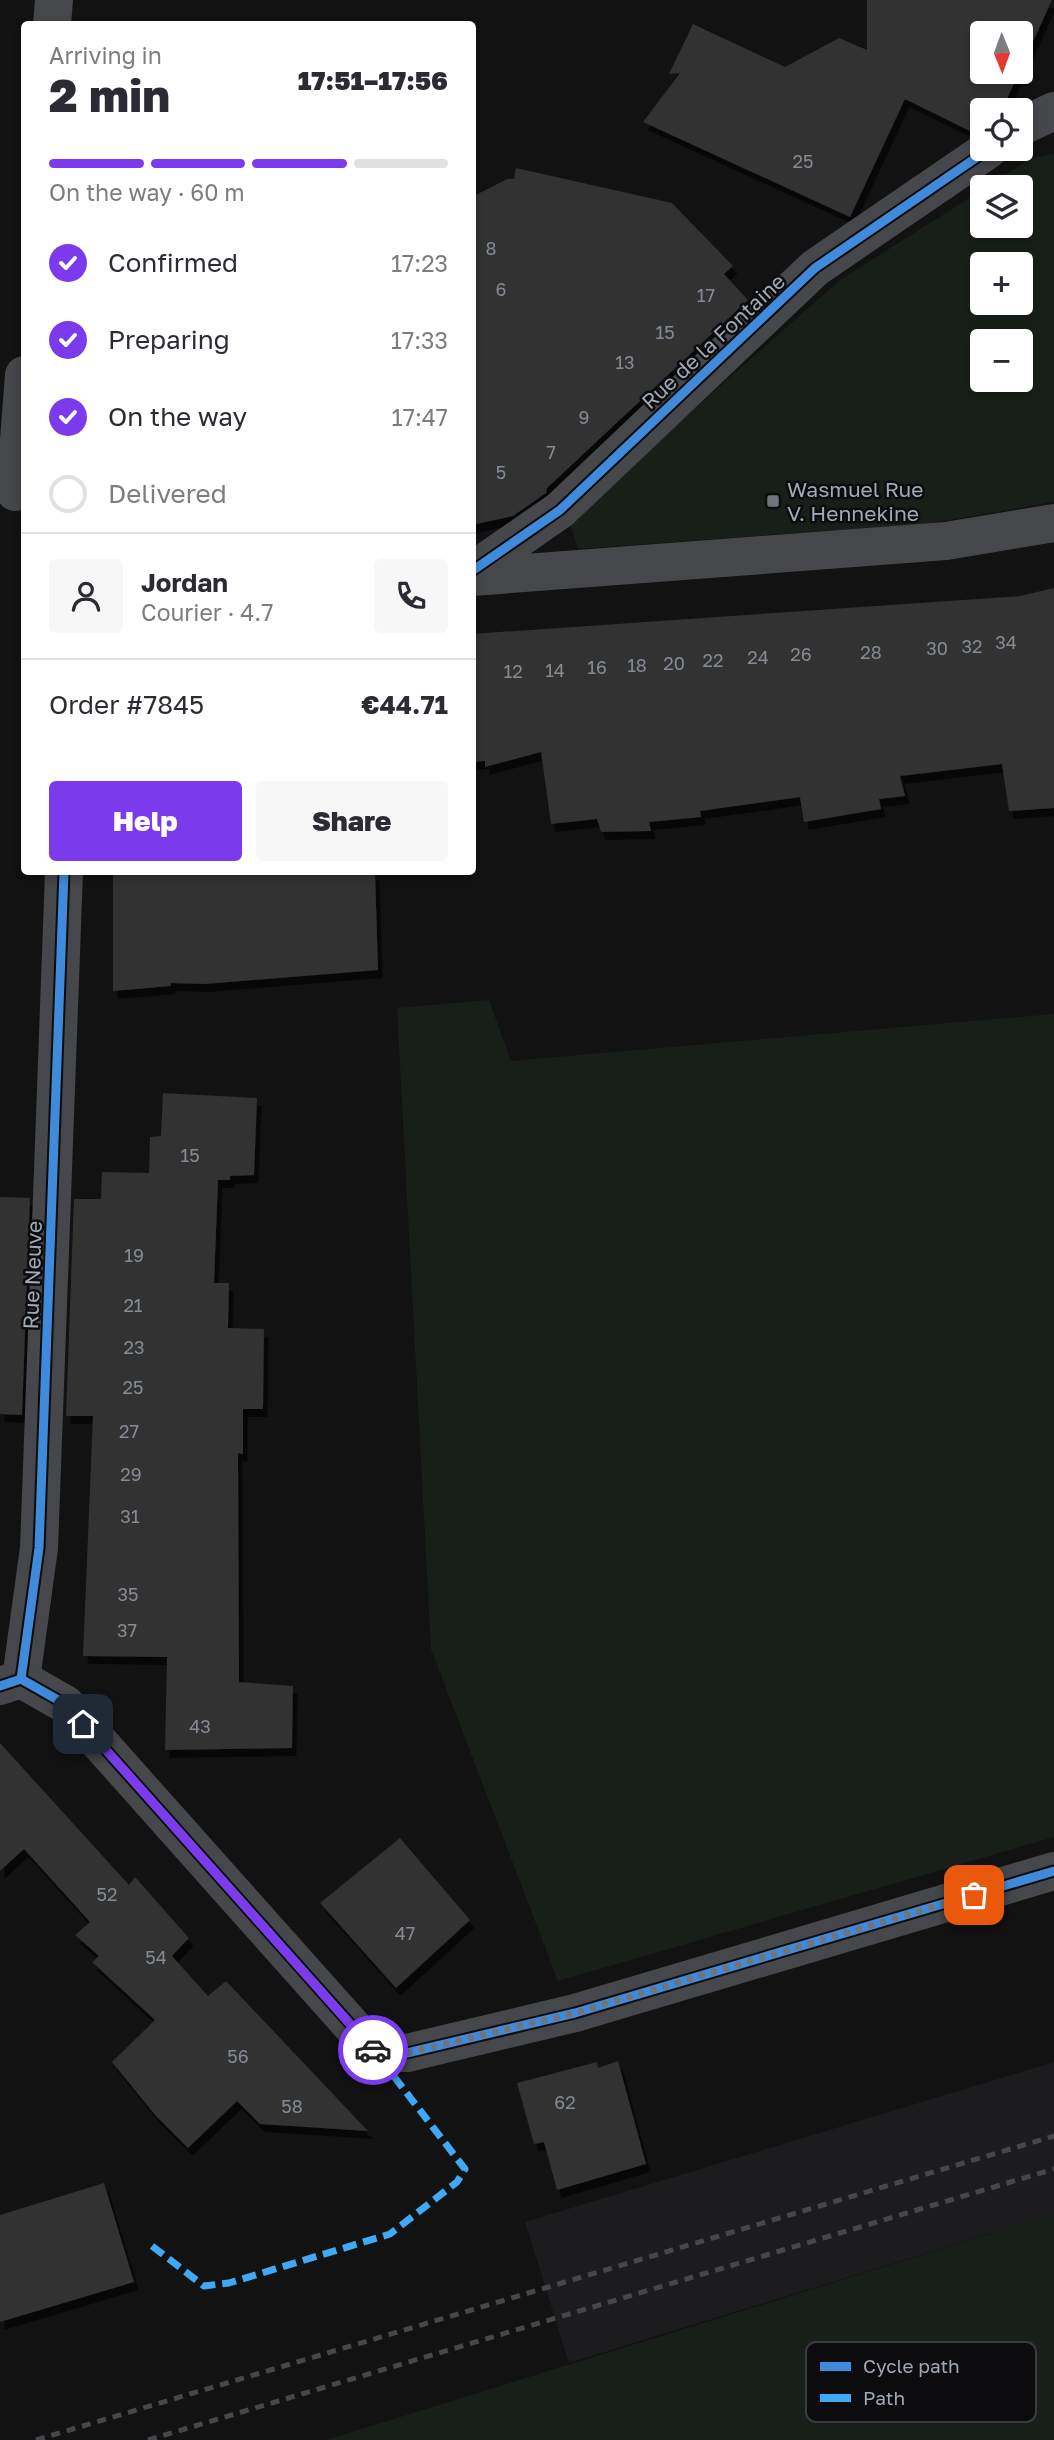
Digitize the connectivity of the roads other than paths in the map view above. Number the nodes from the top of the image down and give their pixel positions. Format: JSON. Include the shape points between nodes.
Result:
{"nodes":[{"id":1,"x":54,"y":0,"type":"edge"},
{"id":2,"x":52,"y":21,"type":"edge"},
{"id":3,"x":1054,"y":111,"type":"edge"},
{"id":4,"x":1033,"y":121,"type":"edge"},
{"id":5,"x":972,"y":161,"type":"edge"},
{"id":6,"x":21,"y":420,"type":"edge"},
{"id":7,"x":16,"y":494,"type":"edge"},
{"id":8,"x":1054,"y":523,"type":"edge"},
{"id":9,"x":476,"y":568,"type":"edge"},
{"id":10,"x":476,"y":577,"type":"edge"},
{"id":11,"x":64,"y":875,"type":"edge"},
{"id":12,"x":10,"y":1682,"type":"edge"},
{"id":13,"x":1054,"y":1871,"type":"edge"}],
"edges":[{"from":1,"to":2,"type":"street"},
{"from":3,"to":4,"type":"street"},
{"from":5,"to":9,"type":"street","name":"Rue de la Fontaine","via":[[816,268],[560,510]]},
{"from":6,"to":7,"type":"street"},
{"from":8,"to":10,"type":"street","via":[[946,541]]},
{"from":11,"to":12,"type":"street","name":"Rue Neuve","via":[[39,1548]]},
{"from":12,"to":13,"type":"street","via":[[65,1704],[376,2053],[407,2053],[575,2013]]}]}
